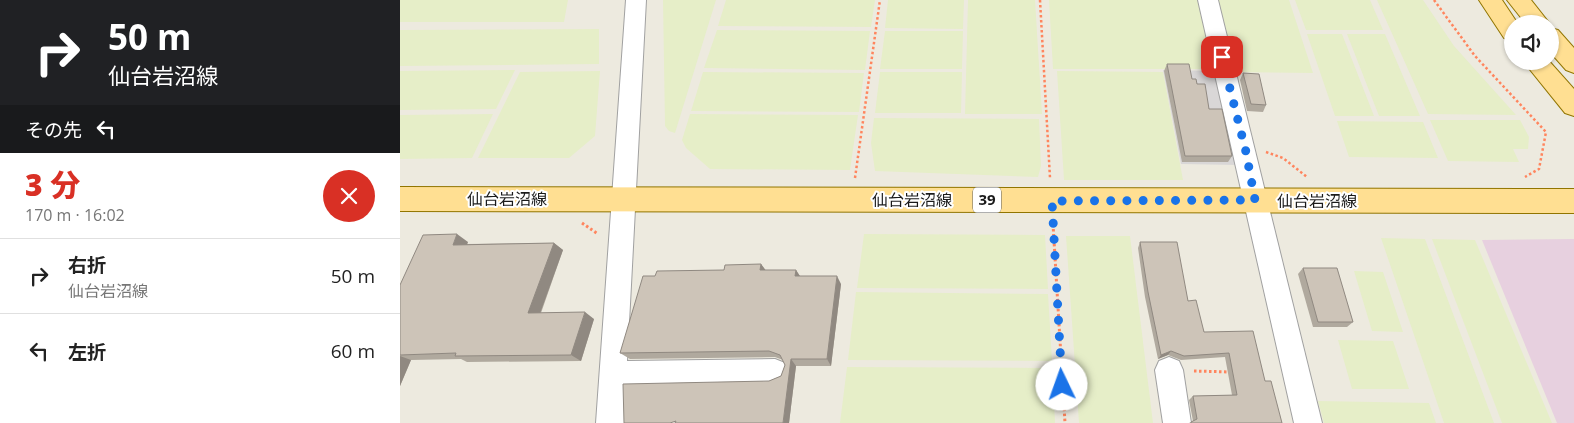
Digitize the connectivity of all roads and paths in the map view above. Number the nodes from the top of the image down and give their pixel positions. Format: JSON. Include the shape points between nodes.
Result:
{"nodes":[{"id":1,"x":636,"y":0,"type":"edge"},
{"id":2,"x":880,"y":0,"type":"edge"},
{"id":3,"x":1040,"y":0,"type":"edge"},
{"id":4,"x":1208,"y":0,"type":"edge"},
{"id":5,"x":1434,"y":0,"type":"edge"},
{"id":6,"x":1490,"y":0,"type":"edge"},
{"id":7,"x":1518,"y":0,"type":"edge"},
{"id":8,"x":1531,"y":15,"type":"edge"},
{"id":9,"x":1504,"y":20,"type":"edge"},
{"id":10,"x":1559,"y":46,"type":"edge"},
{"id":11,"x":1574,"y":64,"type":"edge"},
{"id":12,"x":1543,"y":70,"type":"edge"},
{"id":13,"x":1574,"y":106,"type":"edge"},
{"id":14,"x":1246,"y":152,"type":"junction"},
{"id":15,"x":1524,"y":177,"type":"dead end"},
{"id":16,"x":1313,"y":179,"type":"dead end"},
{"id":17,"x":400,"y":199,"type":"edge"},
{"id":18,"x":623,"y":199,"type":"junction"},
{"id":19,"x":852,"y":200,"type":"junction"},
{"id":20,"x":1255,"y":200,"type":"junction"},
{"id":21,"x":1052,"y":201,"type":"junction"},
{"id":22,"x":1574,"y":201,"type":"edge"},
{"id":23,"x":1169,"y":370,"type":"joint"},
{"id":24,"x":775,"y":372,"type":"dead end"},
{"id":25,"x":1238,"y":372,"type":"edge"},
{"id":26,"x":613,"y":375,"type":"junction"},
{"id":27,"x":610,"y":423,"type":"edge"},
{"id":28,"x":1064,"y":423,"type":"edge"},
{"id":29,"x":1177,"y":423,"type":"edge"},
{"id":30,"x":1308,"y":423,"type":"edge"}],
"edges":[{"from":1,"to":18,"type":"street"},
{"from":2,"to":19,"type":"path"},
{"from":3,"to":21,"type":"path"},
{"from":4,"to":14,"type":"street"},
{"from":5,"to":15,"type":"path","via":[[1475,56],[1546,132],[1539,169]]},
{"from":6,"to":9,"type":"main road"},
{"from":7,"to":8,"type":"main road"},
{"from":10,"to":11,"type":"main road"},
{"from":12,"to":13,"type":"main road"},
{"from":14,"to":16,"type":"path","via":[[1272,152]]},
{"from":14,"to":20,"type":"street"},
{"from":17,"to":18,"type":"main road","name":"仙台岩沼線","number":"39"},
{"from":18,"to":19,"type":"main road","name":"仙台岩沼線","number":"39"},
{"from":18,"to":26,"type":"street"},
{"from":19,"to":21,"type":"main road","name":"仙台岩沼線","number":"39"},
{"from":20,"to":21,"type":"main road","name":"仙台岩沼線","number":"39"},
{"from":20,"to":22,"type":"main road","name":"仙台岩沼線","number":"39"},
{"from":20,"to":30,"type":"street"},
{"from":21,"to":28,"type":"path"},
{"from":23,"to":25,"type":"path"},
{"from":23,"to":29,"type":"street"},
{"from":24,"to":26,"type":"street"},
{"from":26,"to":27,"type":"street"}]}
